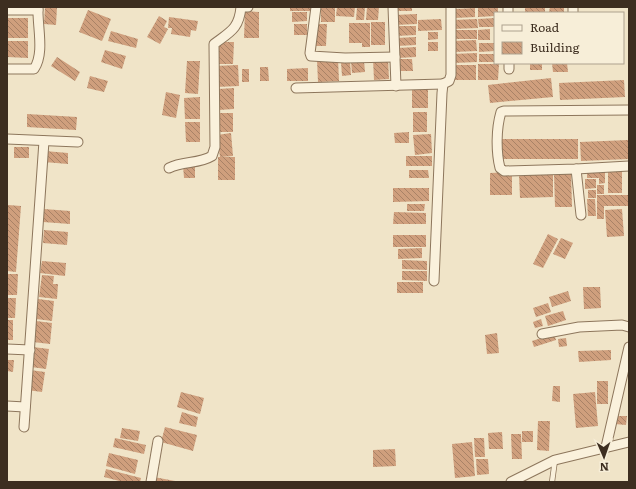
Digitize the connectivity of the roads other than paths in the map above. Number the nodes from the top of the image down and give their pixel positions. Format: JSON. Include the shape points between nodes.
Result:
{"nodes":[{"id":1,"x":241,"y":7,"type":"edge"},
{"id":2,"x":248,"y":7,"type":"edge"},
{"id":3,"x":316,"y":7,"type":"edge"},
{"id":4,"x":393,"y":7,"type":"edge"},
{"id":5,"x":451,"y":7,"type":"edge"},
{"id":6,"x":38,"y":9,"type":"edge"},
{"id":7,"x":7,"y":10,"type":"edge"},
{"id":8,"x":395,"y":57,"type":"junction"},
{"id":9,"x":7,"y":69,"type":"edge"},
{"id":10,"x":443,"y":84,"type":"junction"},
{"id":11,"x":396,"y":86,"type":"junction"},
{"id":12,"x":296,"y":88,"type":"dead end"},
{"id":13,"x":629,"y":110,"type":"edge"},
{"id":14,"x":7,"y":139,"type":"edge"},
{"id":15,"x":44,"y":142,"type":"junction"},
{"id":16,"x":78,"y":142,"type":"dead end"},
{"id":17,"x":629,"y":166,"type":"edge"},
{"id":18,"x":169,"y":168,"type":"dead end"},
{"id":19,"x":576,"y":169,"type":"junction"},
{"id":20,"x":581,"y":215,"type":"dead end"},
{"id":21,"x":434,"y":281,"type":"dead end"},
{"id":22,"x":629,"y":327,"type":"edge"},
{"id":23,"x":542,"y":334,"type":"dead end"},
{"id":24,"x":629,"y":347,"type":"edge"},
{"id":25,"x":7,"y":349,"type":"edge"},
{"id":26,"x":30,"y":350,"type":"junction"},
{"id":27,"x":7,"y":406,"type":"edge"},
{"id":28,"x":25,"y":407,"type":"junction"},
{"id":29,"x":24,"y":428,"type":"dead end"},
{"id":30,"x":158,"y":441,"type":"dead end"},
{"id":31,"x":629,"y":442,"type":"edge"},
{"id":32,"x":606,"y":447,"type":"junction"},
{"id":33,"x":555,"y":460,"type":"junction"},
{"id":34,"x":151,"y":482,"type":"edge"},
{"id":35,"x":511,"y":482,"type":"edge"},
{"id":36,"x":552,"y":482,"type":"edge"}],
"edges":[{"from":1,"to":2,"type":"street"},
{"from":1,"to":18,"type":"street","via":[[236,28],[214,44],[215,147],[212,156],[206,160],[180,163]]},
{"from":3,"to":8,"type":"street","via":[[311,56]]},
{"from":4,"to":8,"type":"street"},
{"from":5,"to":10,"type":"street","via":[[451,75],[449,81]]},
{"from":6,"to":7,"type":"street"},
{"from":6,"to":9,"type":"street","via":[[37,64],[34,69]]},
{"from":8,"to":11,"type":"street"},
{"from":10,"to":11,"type":"street"},
{"from":10,"to":21,"type":"street"},
{"from":11,"to":12,"type":"street"},
{"from":13,"to":19,"type":"street","via":[[501,112],[498,136],[500,168]]},
{"from":14,"to":15,"type":"street"},
{"from":15,"to":16,"type":"street"},
{"from":15,"to":26,"type":"street"},
{"from":17,"to":19,"type":"street"},
{"from":19,"to":20,"type":"street"},
{"from":22,"to":23,"type":"street","via":[[622,325],[579,328]]},
{"from":24,"to":32,"type":"street"},
{"from":25,"to":26,"type":"street"},
{"from":26,"to":28,"type":"street"},
{"from":27,"to":28,"type":"street"},
{"from":28,"to":29,"type":"street"},
{"from":30,"to":34,"type":"street"},
{"from":31,"to":32,"type":"street"},
{"from":32,"to":33,"type":"street"},
{"from":33,"to":35,"type":"street"},
{"from":33,"to":36,"type":"lane"}]}
